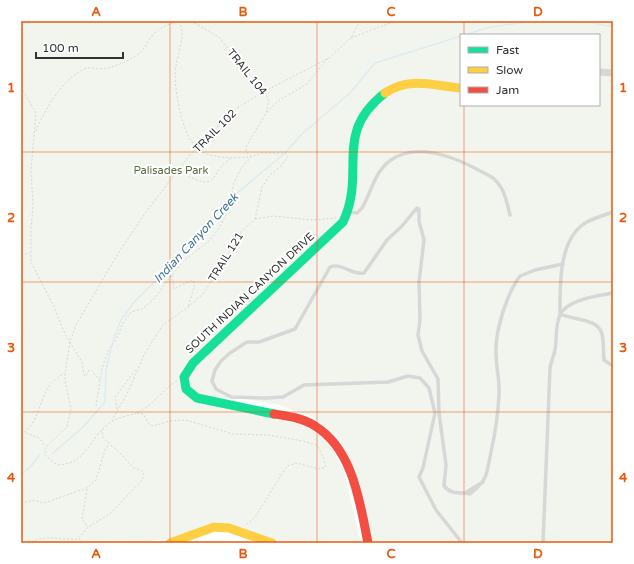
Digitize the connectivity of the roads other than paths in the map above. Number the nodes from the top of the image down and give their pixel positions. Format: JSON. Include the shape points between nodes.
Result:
{"nodes":[{"id":1,"x":600,"y":72,"type":"edge"},
{"id":2,"x":613,"y":73,"type":"edge"},
{"id":3,"x":460,"y":88,"type":"edge"},
{"id":4,"x":613,"y":212,"type":"edge"},
{"id":5,"x":347,"y":215,"type":"junction"},
{"id":6,"x":510,"y":215,"type":"dead end"},
{"id":7,"x":563,"y":264,"type":"junction"},
{"id":8,"x":613,"y":293,"type":"edge"},
{"id":9,"x":560,"y":314,"type":"junction"},
{"id":10,"x":613,"y":366,"type":"edge"},
{"id":11,"x":170,"y":543,"type":"edge"},
{"id":12,"x":272,"y":543,"type":"edge"},
{"id":13,"x":368,"y":543,"type":"edge"},
{"id":14,"x":462,"y":543,"type":"edge"},
{"id":15,"x":543,"y":543,"type":"edge"}],
"edges":[{"from":1,"to":2,"type":"street"},
{"from":3,"to":5,"type":"street","via":[[408,83],[385,93],[368,107],[354,132],[352,199]]},
{"from":4,"to":7,"type":"lane","via":[[586,222],[580,228],[570,241]]},
{"from":5,"to":6,"type":"lane","via":[[357,213],[362,208],[380,170],[392,159],[417,152],[450,158],[496,180],[504,192]]},
{"from":5,"to":13,"type":"street","name":"SOUTH INDIAN CANYON DRIVE","via":[[332,234],[193,362],[184,377],[186,389],[197,398],[310,422],[325,432],[335,442],[346,462]]},
{"from":7,"to":9,"type":"lane","via":[[560,274]]},
{"from":7,"to":14,"type":"lane","via":[[520,276],[504,310],[496,353],[499,395],[496,434],[486,479],[470,494],[454,493],[444,486],[446,465],[439,413],[438,379],[420,344],[419,282],[424,240],[417,210],[387,240],[364,273],[338,266],[330,267],[295,328],[259,342],[247,342],[230,353],[215,370],[212,381],[216,389],[231,396],[266,398],[283,397],[304,385],[388,382],[408,376],[420,378],[429,388],[435,413],[419,477],[436,510]]},
{"from":8,"to":9,"type":"lane","via":[[572,303]]},
{"from":9,"to":10,"type":"lane","via":[[599,328],[602,332],[604,360]]},
{"from":9,"to":15,"type":"lane","via":[[550,368]]},
{"from":11,"to":12,"type":"street","via":[[214,527],[229,528]]}]}
